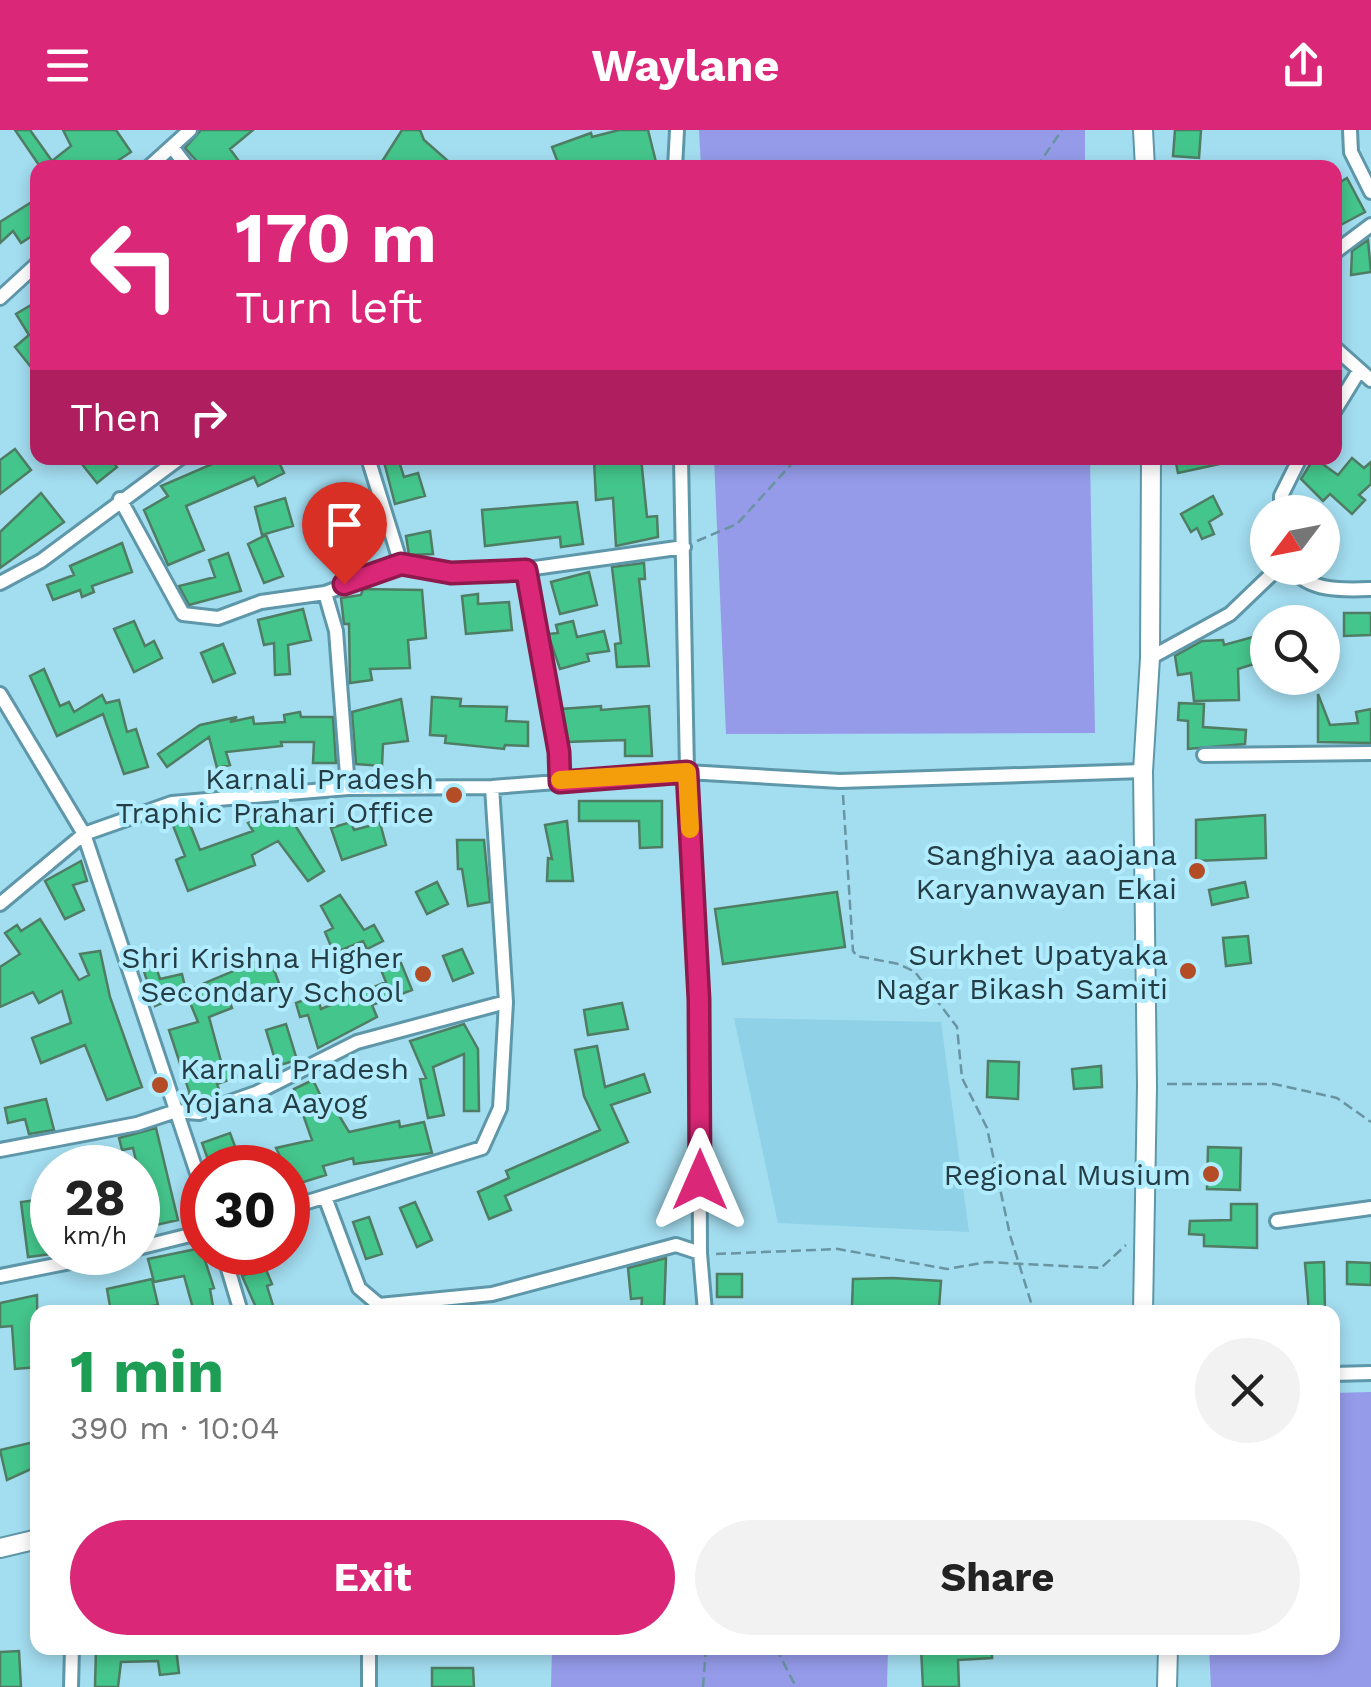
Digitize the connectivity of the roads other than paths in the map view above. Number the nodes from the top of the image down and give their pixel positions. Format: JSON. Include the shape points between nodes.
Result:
{"nodes":[{"id":1,"x":190,"y":130,"type":"edge"},
{"id":2,"x":677,"y":130,"type":"edge"},
{"id":3,"x":1143,"y":130,"type":"edge"},
{"id":4,"x":1350,"y":130,"type":"edge"},
{"id":5,"x":172,"y":148,"type":"junction"},
{"id":6,"x":158,"y":160,"type":"edge"},
{"id":7,"x":182,"y":160,"type":"edge"},
{"id":8,"x":675,"y":160,"type":"edge"},
{"id":9,"x":1145,"y":160,"type":"edge"},
{"id":10,"x":1371,"y":192,"type":"edge"},
{"id":11,"x":1371,"y":225,"type":"edge"},
{"id":12,"x":1342,"y":247,"type":"edge"},
{"id":13,"x":30,"y":270,"type":"edge"},
{"id":14,"x":0,"y":298,"type":"edge"},
{"id":15,"x":1342,"y":355,"type":"edge"},
{"id":16,"x":1365,"y":376,"type":"edge"},
{"id":17,"x":1342,"y":402,"type":"edge"},
{"id":18,"x":170,"y":465,"type":"edge"},
{"id":19,"x":370,"y":465,"type":"edge"},
{"id":20,"x":681,"y":465,"type":"edge"},
{"id":21,"x":1152,"y":465,"type":"edge"},
{"id":22,"x":1296,"y":465,"type":"edge"},
{"id":23,"x":1281,"y":495,"type":"edge"},
{"id":24,"x":120,"y":499,"type":"junction"},
{"id":25,"x":684,"y":546,"type":"junction"},
{"id":26,"x":401,"y":564,"type":"junction"},
{"id":27,"x":526,"y":570,"type":"junction"},
{"id":28,"x":0,"y":583,"type":"edge"},
{"id":29,"x":1260,"y":585,"type":"edge"},
{"id":30,"x":1321,"y":585,"type":"edge"},
{"id":31,"x":1371,"y":588,"type":"edge"},
{"id":32,"x":325,"y":593,"type":"junction"},
{"id":33,"x":1150,"y":658,"type":"junction"},
{"id":34,"x":0,"y":694,"type":"edge"},
{"id":35,"x":1371,"y":753,"type":"edge"},
{"id":36,"x":1204,"y":755,"type":"dead end"},
{"id":37,"x":1143,"y":771,"type":"junction"},
{"id":38,"x":687,"y":772,"type":"junction"},
{"id":39,"x":560,"y":782,"type":"junction"},
{"id":40,"x":492,"y":787,"type":"junction"},
{"id":41,"x":348,"y":788,"type":"junction"},
{"id":42,"x":84,"y":834,"type":"junction"},
{"id":43,"x":0,"y":904,"type":"edge"},
{"id":44,"x":506,"y":1002,"type":"junction"},
{"id":45,"x":176,"y":1111,"type":"junction"},
{"id":46,"x":187,"y":1145,"type":"edge"},
{"id":47,"x":0,"y":1150,"type":"edge"},
{"id":48,"x":325,"y":1196,"type":"junction"},
{"id":49,"x":310,"y":1201,"type":"edge"},
{"id":50,"x":1371,"y":1208,"type":"edge"},
{"id":51,"x":1277,"y":1221,"type":"dead end"},
{"id":52,"x":700,"y":1252,"type":"junction"},
{"id":53,"x":30,"y":1270,"type":"edge"},
{"id":54,"x":230,"y":1275,"type":"edge"},
{"id":55,"x":0,"y":1276,"type":"edge"},
{"id":56,"x":239,"y":1305,"type":"edge"},
{"id":57,"x":704,"y":1305,"type":"edge"},
{"id":58,"x":1143,"y":1305,"type":"edge"},
{"id":59,"x":1371,"y":1373,"type":"edge"},
{"id":60,"x":1340,"y":1374,"type":"edge"},
{"id":61,"x":30,"y":1540,"type":"edge"},
{"id":62,"x":0,"y":1548,"type":"edge"},
{"id":63,"x":72,"y":1655,"type":"edge"},
{"id":64,"x":369,"y":1655,"type":"edge"},
{"id":65,"x":1168,"y":1655,"type":"edge"},
{"id":66,"x":71,"y":1687,"type":"edge"},
{"id":67,"x":368,"y":1687,"type":"edge"},
{"id":68,"x":1168,"y":1687,"type":"edge"}],
"edges":[{"from":1,"to":5,"type":"street"},
{"from":2,"to":8,"type":"street"},
{"from":3,"to":9,"type":"street"},
{"from":4,"to":10,"type":"street","via":[[1350,152]]},
{"from":5,"to":6,"type":"street"},
{"from":5,"to":7,"type":"street"},
{"from":11,"to":12,"type":"street"},
{"from":13,"to":14,"type":"street"},
{"from":15,"to":16,"type":"street"},
{"from":16,"to":17,"type":"street"},
{"from":18,"to":24,"type":"street"},
{"from":19,"to":26,"type":"street"},
{"from":20,"to":25,"type":"street"},
{"from":21,"to":33,"type":"street"},
{"from":22,"to":23,"type":"street"},
{"from":24,"to":28,"type":"street","via":[[41,561]]},
{"from":24,"to":32,"type":"street","via":[[184,614],[218,618],[261,602]]},
{"from":25,"to":27,"type":"street"},
{"from":25,"to":38,"type":"street"},
{"from":26,"to":27,"type":"street","via":[[451,573]]},
{"from":26,"to":32,"type":"street"},
{"from":27,"to":39,"type":"street"},
{"from":29,"to":33,"type":"street","via":[[1230,614]]},
{"from":30,"to":31,"type":"street"},
{"from":32,"to":41,"type":"street","via":[[336,631]]},
{"from":33,"to":37,"type":"street"},
{"from":34,"to":42,"type":"street"},
{"from":35,"to":36,"type":"street"},
{"from":37,"to":38,"type":"street","via":[[840,781]]},
{"from":37,"to":58,"type":"street"},
{"from":38,"to":39,"type":"street"},
{"from":38,"to":52,"type":"street","via":[[699,1000]]},
{"from":39,"to":40,"type":"street"},
{"from":40,"to":41,"type":"street"},
{"from":40,"to":44,"type":"street"},
{"from":41,"to":42,"type":"street","via":[[172,803]]},
{"from":42,"to":43,"type":"street"},
{"from":42,"to":45,"type":"street"},
{"from":44,"to":45,"type":"street","via":[[357,1042],[256,1093],[199,1113]]},
{"from":44,"to":48,"type":"street","via":[[500,1108],[482,1148]]},
{"from":45,"to":46,"type":"street"},
{"from":45,"to":47,"type":"street"},
{"from":48,"to":49,"type":"street"},
{"from":48,"to":52,"type":"street","via":[[359,1288],[379,1305],[492,1294],[676,1245]]},
{"from":50,"to":51,"type":"street"},
{"from":52,"to":57,"type":"street"},
{"from":53,"to":55,"type":"street"},
{"from":54,"to":56,"type":"street"},
{"from":59,"to":60,"type":"street"},
{"from":61,"to":62,"type":"street"},
{"from":63,"to":66,"type":"street"},
{"from":64,"to":67,"type":"street"},
{"from":65,"to":68,"type":"street"}]}
